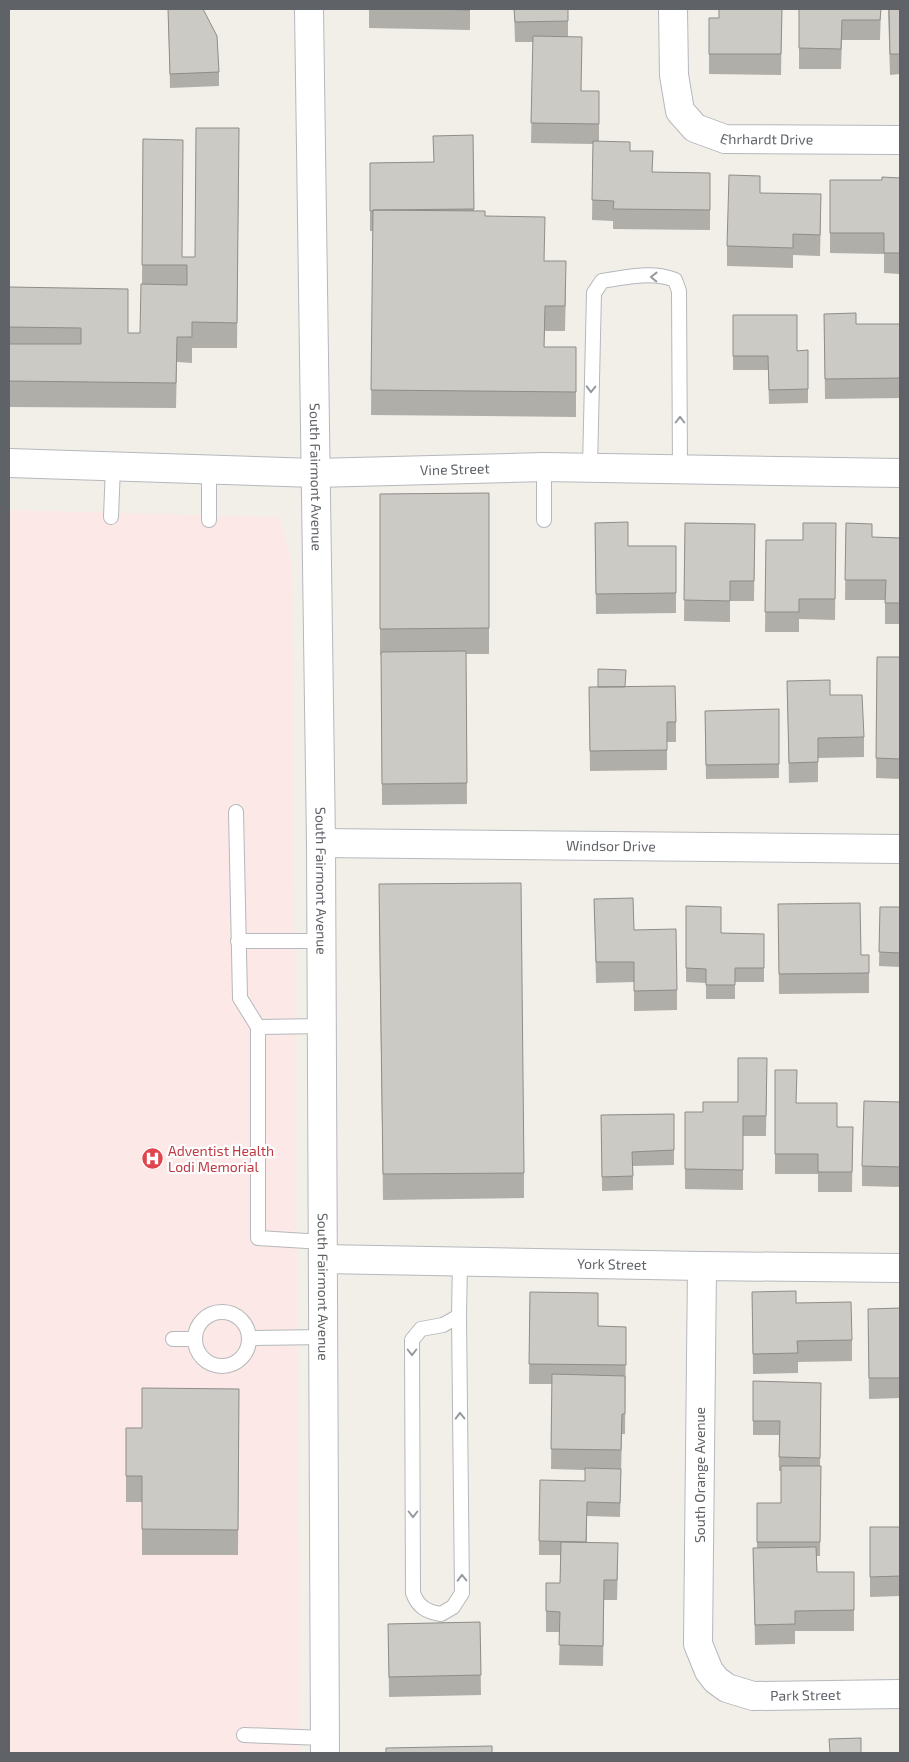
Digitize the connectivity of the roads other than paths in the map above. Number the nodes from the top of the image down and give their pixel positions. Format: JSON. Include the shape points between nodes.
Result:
{"nodes":[{"id":1,"x":309,"y":9,"type":"edge"},
{"id":2,"x":673,"y":9,"type":"edge"},
{"id":3,"x":900,"y":140,"type":"edge"},
{"id":4,"x":9,"y":463,"type":"edge"},
{"id":5,"x":113,"y":466,"type":"junction"},
{"id":6,"x":544,"y":467,"type":"junction"},
{"id":7,"x":590,"y":468,"type":"junction"},
{"id":8,"x":680,"y":469,"type":"junction"},
{"id":9,"x":209,"y":470,"type":"junction"},
{"id":10,"x":315,"y":472,"type":"junction"},
{"id":11,"x":900,"y":473,"type":"edge"},
{"id":12,"x":110,"y":518,"type":"dead end"},
{"id":13,"x":209,"y":520,"type":"dead end"},
{"id":14,"x":544,"y":520,"type":"dead end"},
{"id":15,"x":236,"y":812,"type":"dead end"},
{"id":16,"x":321,"y":842,"type":"junction"},
{"id":17,"x":900,"y":849,"type":"edge"},
{"id":18,"x":238,"y":941,"type":"junction"},
{"id":19,"x":321,"y":941,"type":"junction"},
{"id":20,"x":322,"y":1026,"type":"junction"},
{"id":21,"x":258,"y":1027,"type":"junction"},
{"id":22,"x":323,"y":1250,"type":"junction"},
{"id":23,"x":460,"y":1261,"type":"junction"},
{"id":24,"x":702,"y":1266,"type":"junction"},
{"id":25,"x":900,"y":1268,"type":"edge"},
{"id":26,"x":459,"y":1316,"type":"junction"},
{"id":27,"x":324,"y":1337,"type":"junction"},
{"id":28,"x":249,"y":1338,"type":"junction"},
{"id":29,"x":173,"y":1339,"type":"dead end"},
{"id":30,"x":194,"y":1339,"type":"junction"},
{"id":31,"x":716,"y":1680,"type":"joint"},
{"id":32,"x":900,"y":1694,"type":"edge"},
{"id":33,"x":244,"y":1735,"type":"dead end"},
{"id":34,"x":325,"y":1746,"type":"edge"}],
"edges":[{"from":1,"to":10,"type":"street","name":"South Fairmont Avenue"},
{"from":2,"to":3,"type":"street","name":"Ehrhardt Drive","via":[[674,75],[680,111],[695,128],[726,139]]},
{"from":4,"to":5,"type":"street","name":"Vine Street"},
{"from":5,"to":9,"type":"street","name":"Vine Street"},
{"from":5,"to":12,"type":"lane"},
{"from":6,"to":7,"type":"street","name":"Vine Street"},
{"from":6,"to":10,"type":"street","name":"Vine Street"},
{"from":6,"to":14,"type":"lane"},
{"from":7,"to":8,"type":"street","name":"Vine Street"},
{"from":8,"to":7,"type":"lane","one_way":true,"via":[[679,290],[675,280],[666,277],[630,276],[602,281],[594,293]]},
{"from":8,"to":11,"type":"street","name":"Vine Street"},
{"from":9,"to":10,"type":"street","name":"Vine Street"},
{"from":9,"to":13,"type":"lane"},
{"from":10,"to":16,"type":"street","name":"South Fairmont Avenue"},
{"from":15,"to":18,"type":"lane"},
{"from":16,"to":17,"type":"street","name":"Windsor Drive"},
{"from":16,"to":19,"type":"street","name":"South Fairmont Avenue"},
{"from":18,"to":19,"type":"lane"},
{"from":18,"to":21,"type":"lane","via":[[240,998]]},
{"from":19,"to":20,"type":"street","name":"South Fairmont Avenue"},
{"from":20,"to":21,"type":"lane"},
{"from":20,"to":22,"type":"street","name":"South Fairmont Avenue"},
{"from":21,"to":22,"type":"lane","via":[[258,1238]]},
{"from":22,"to":23,"type":"street","name":"York Street"},
{"from":22,"to":27,"type":"street","name":"South Fairmont Avenue"},
{"from":23,"to":24,"type":"street","name":"York Street"},
{"from":23,"to":26,"type":"lane"},
{"from":24,"to":25,"type":"street","name":"York Street"},
{"from":24,"to":31,"type":"street","name":"South Orange Avenue","via":[[698,1644]]},
{"from":26,"to":26,"type":"lane","one_way":true,"via":[[443,1325],[421,1329],[412,1340],[413,1593],[417,1603],[429,1612],[441,1614],[453,1607],[462,1593]]},
{"from":27,"to":28,"type":"lane"},
{"from":27,"to":34,"type":"street","name":"South Fairmont Avenue"},
{"from":28,"to":30,"type":"lane","via":[[241,1319],[222,1312],[202,1320]]},
{"from":28,"to":30,"type":"lane","via":[[242,1358],[222,1366],[203,1359]]},
{"from":29,"to":30,"type":"lane"},
{"from":31,"to":32,"type":"street","name":"Park Street","via":[[727,1688],[753,1696]]},
{"from":33,"to":34,"type":"lane"}]}
